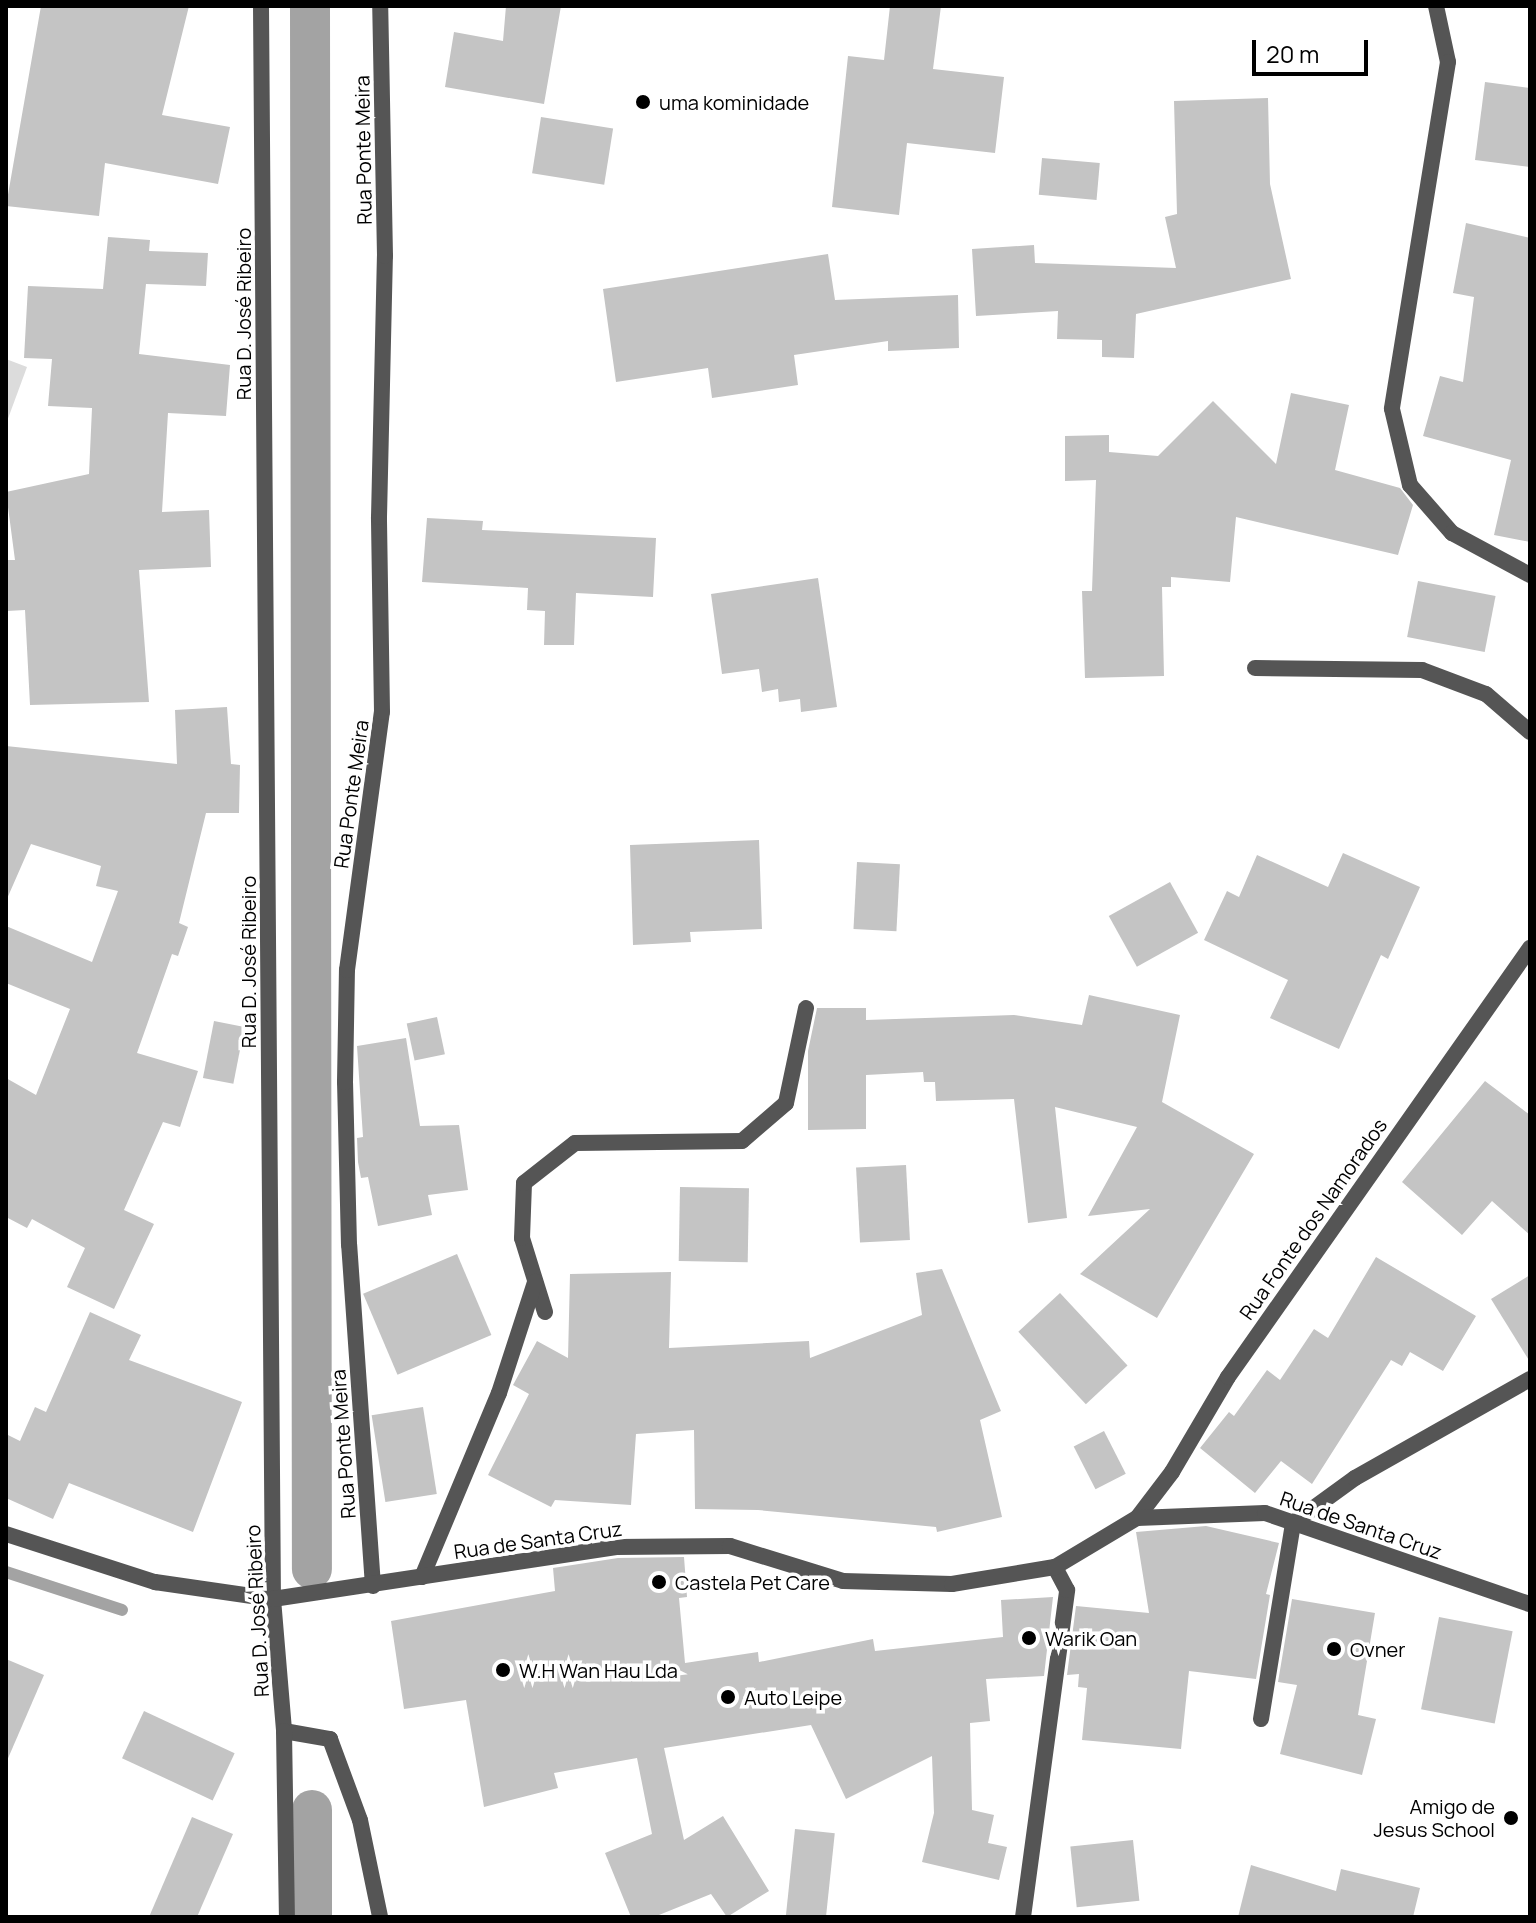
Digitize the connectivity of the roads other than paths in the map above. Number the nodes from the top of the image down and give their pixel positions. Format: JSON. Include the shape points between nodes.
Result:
{"nodes":[{"id":1,"x":261,"y":6,"type":"edge"},
{"id":2,"x":380,"y":6,"type":"edge"},
{"id":3,"x":1436,"y":6,"type":"edge"},
{"id":4,"x":1530,"y":575,"type":"edge"},
{"id":5,"x":1255,"y":668,"type":"dead end"},
{"id":6,"x":1530,"y":732,"type":"edge"},
{"id":7,"x":1530,"y":948,"type":"edge"},
{"id":8,"x":806,"y":1008,"type":"dead end"},
{"id":9,"x":535,"y":1282,"type":"junction"},
{"id":10,"x":545,"y":1312,"type":"dead end"},
{"id":11,"x":1530,"y":1379,"type":"edge"},
{"id":12,"x":1137,"y":1518,"type":"junction"},
{"id":13,"x":1293,"y":1523,"type":"junction"},
{"id":14,"x":6,"y":1534,"type":"edge"},
{"id":15,"x":1055,"y":1567,"type":"junction"},
{"id":16,"x":422,"y":1577,"type":"junction"},
{"id":17,"x":373,"y":1586,"type":"junction"},
{"id":18,"x":273,"y":1599,"type":"junction"},
{"id":19,"x":1530,"y":1604,"type":"edge"},
{"id":20,"x":1261,"y":1719,"type":"dead end"},
{"id":21,"x":284,"y":1731,"type":"junction"},
{"id":22,"x":287,"y":1917,"type":"edge"},
{"id":23,"x":380,"y":1917,"type":"edge"},
{"id":24,"x":1023,"y":1917,"type":"edge"}],
"edges":[{"from":1,"to":18,"type":"street","name":"Rua D. José Ribeiro"},
{"from":2,"to":17,"type":"street","name":"Rua Ponte Meira","via":[[385,256],[379,517],[382,712],[347,970],[345,1082],[349,1245]]},
{"from":3,"to":4,"type":"street","via":[[1448,62],[1392,409],[1410,485],[1452,533]]},
{"from":5,"to":6,"type":"street","via":[[1422,670],[1486,694]]},
{"from":7,"to":12,"type":"street","name":"Rua Fonte dos Namorados","via":[[1228,1377],[1172,1472]]},
{"from":8,"to":9,"type":"street","via":[[786,1103],[742,1141],[575,1143],[524,1183],[522,1238]]},
{"from":9,"to":10,"type":"street"},
{"from":9,"to":16,"type":"street","via":[[499,1393]]},
{"from":11,"to":13,"type":"street","via":[[1355,1478]]},
{"from":12,"to":13,"type":"street","name":"Rua de Santa Cruz","via":[[1265,1513]]},
{"from":12,"to":15,"type":"street","name":"Rua de Santa Cruz"},
{"from":13,"to":19,"type":"street","name":"Rua de Santa Cruz"},
{"from":13,"to":20,"type":"street"},
{"from":14,"to":18,"type":"street","name":"Rua de Santa Cruz","via":[[155,1582]]},
{"from":15,"to":16,"type":"street","name":"Rua de Santa Cruz","via":[[952,1584],[843,1581],[730,1546],[616,1547]]},
{"from":15,"to":24,"type":"street","via":[[1067,1590]]},
{"from":16,"to":17,"type":"street","name":"Rua de Santa Cruz"},
{"from":17,"to":18,"type":"street","name":"Rua de Santa Cruz"},
{"from":18,"to":21,"type":"street","name":"Rua D. José Ribeiro"},
{"from":21,"to":22,"type":"street","name":"Rua D. José Ribeiro"},
{"from":21,"to":23,"type":"street","via":[[330,1739],[360,1820]]}]}
